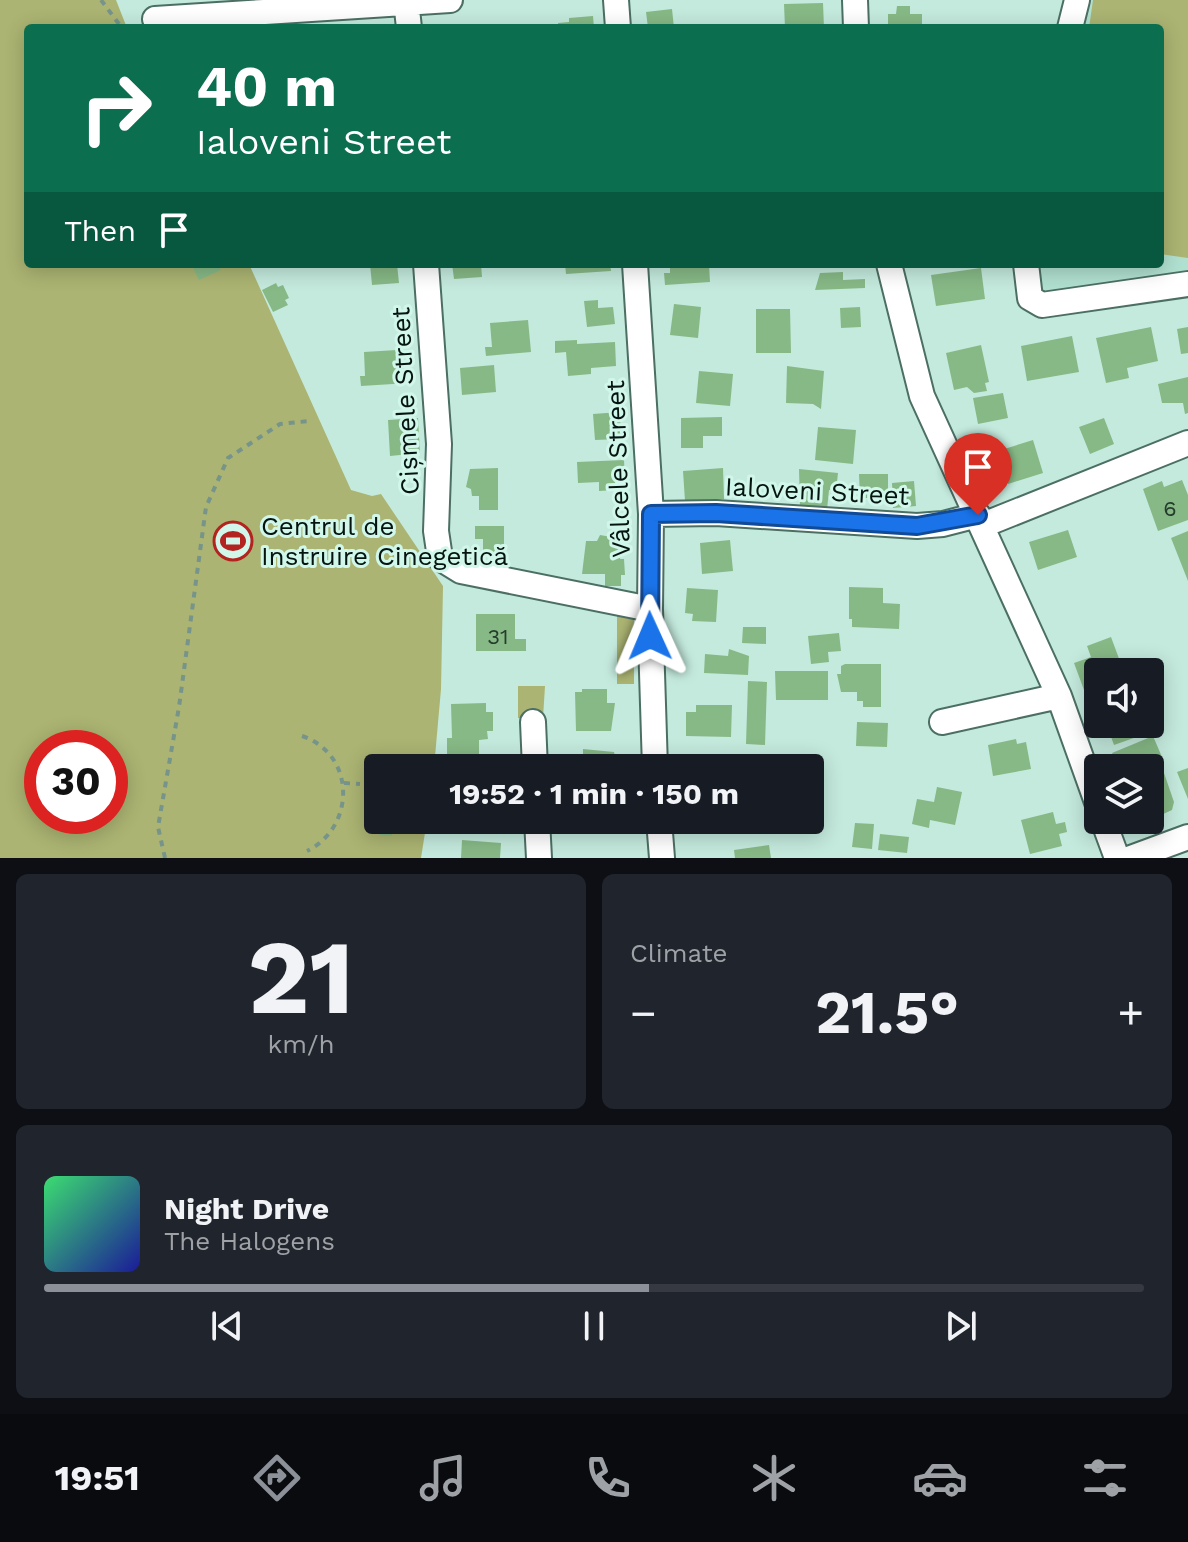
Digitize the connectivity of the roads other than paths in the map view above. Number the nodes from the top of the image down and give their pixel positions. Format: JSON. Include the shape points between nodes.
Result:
{"nodes":[{"id":1,"x":450,"y":0,"type":"edge"},
{"id":2,"x":616,"y":0,"type":"edge"},
{"id":3,"x":855,"y":0,"type":"edge"},
{"id":4,"x":1077,"y":0,"type":"edge"},
{"id":5,"x":407,"y":2,"type":"edge"},
{"id":6,"x":155,"y":19,"type":"dead end"},
{"id":7,"x":409,"y":24,"type":"edge"},
{"id":8,"x":618,"y":24,"type":"edge"},
{"id":9,"x":856,"y":24,"type":"edge"},
{"id":10,"x":1071,"y":24,"type":"edge"},
{"id":11,"x":426,"y":268,"type":"edge"},
{"id":12,"x":635,"y":268,"type":"edge"},
{"id":13,"x":890,"y":268,"type":"edge"},
{"id":14,"x":1026,"y":268,"type":"edge"},
{"id":15,"x":1188,"y":284,"type":"edge"},
{"id":16,"x":1188,"y":443,"type":"edge"},
{"id":17,"x":651,"y":514,"type":"junction"},
{"id":18,"x":980,"y":520,"type":"junction"},
{"id":19,"x":650,"y":609,"type":"junction"},
{"id":20,"x":1059,"y":696,"type":"junction"},
{"id":21,"x":533,"y":722,"type":"dead end"},
{"id":22,"x":942,"y":722,"type":"dead end"},
{"id":23,"x":534,"y":754,"type":"edge"},
{"id":24,"x":655,"y":754,"type":"edge"},
{"id":25,"x":1084,"y":766,"type":"edge"},
{"id":26,"x":538,"y":834,"type":"edge"},
{"id":27,"x":660,"y":834,"type":"edge"},
{"id":28,"x":1108,"y":834,"type":"edge"},
{"id":29,"x":1188,"y":837,"type":"edge"},
{"id":30,"x":539,"y":858,"type":"edge"},
{"id":31,"x":662,"y":858,"type":"edge"},
{"id":32,"x":1117,"y":858,"type":"edge"},
{"id":33,"x":1131,"y":858,"type":"edge"}],
"edges":[{"from":1,"to":5,"type":"street"},
{"from":2,"to":8,"type":"street"},
{"from":3,"to":9,"type":"street"},
{"from":4,"to":10,"type":"street"},
{"from":5,"to":6,"type":"street"},
{"from":5,"to":7,"type":"street"},
{"from":11,"to":19,"type":"street","name":"Cișmele Street","via":[[439,444],[440,558],[461,571]]},
{"from":12,"to":17,"type":"street","name":"Vâlcele Street"},
{"from":13,"to":18,"type":"street","via":[[922,396]]},
{"from":14,"to":15,"type":"street","via":[[1030,298],[1042,305]]},
{"from":16,"to":18,"type":"street","name":"Ialoveni Street"},
{"from":17,"to":18,"type":"street","name":"Ialoveni Street","via":[[917,526]]},
{"from":17,"to":19,"type":"street","name":"Vâlcele Street"},
{"from":18,"to":20,"type":"street"},
{"from":19,"to":24,"type":"street","name":"Vâlcele Street"},
{"from":20,"to":22,"type":"street"},
{"from":20,"to":25,"type":"street"},
{"from":21,"to":23,"type":"street"},
{"from":26,"to":30,"type":"street"},
{"from":27,"to":31,"type":"street"},
{"from":28,"to":32,"type":"street"},
{"from":29,"to":33,"type":"street"}]}
